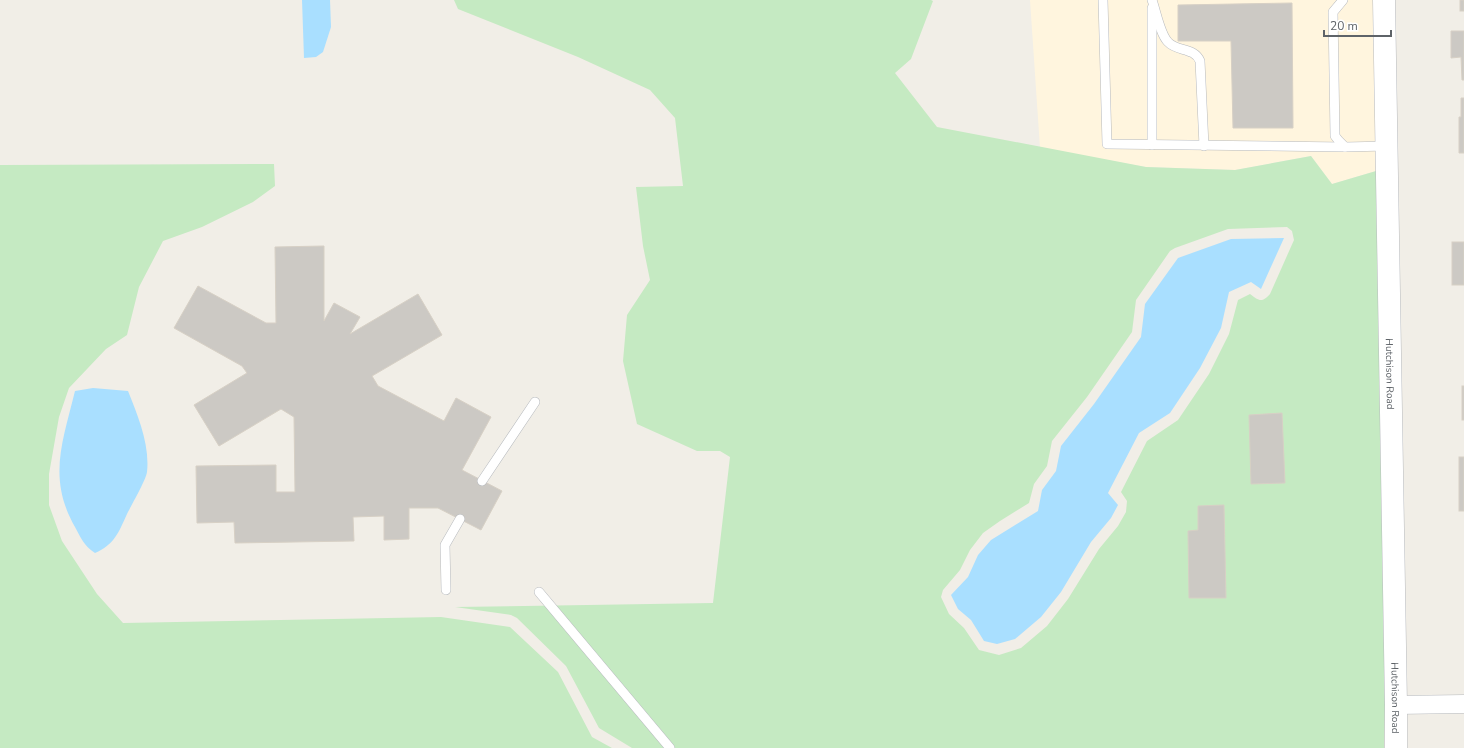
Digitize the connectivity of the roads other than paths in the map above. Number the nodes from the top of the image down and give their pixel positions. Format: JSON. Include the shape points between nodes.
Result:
{"nodes":[{"id":1,"x":1102,"y":0,"type":"edge"},
{"id":2,"x":1152,"y":0,"type":"edge"},
{"id":3,"x":1343,"y":0,"type":"edge"},
{"id":4,"x":1384,"y":0,"type":"edge"},
{"id":5,"x":1152,"y":144,"type":"junction"},
{"id":6,"x":1204,"y":146,"type":"junction"},
{"id":7,"x":1387,"y":146,"type":"junction"},
{"id":8,"x":1346,"y":148,"type":"junction"},
{"id":9,"x":535,"y":402,"type":"dead end"},
{"id":10,"x":482,"y":480,"type":"dead end"},
{"id":11,"x":460,"y":519,"type":"dead end"},
{"id":12,"x":446,"y":590,"type":"dead end"},
{"id":13,"x":539,"y":592,"type":"dead end"},
{"id":14,"x":1464,"y":704,"type":"edge"},
{"id":15,"x":1396,"y":705,"type":"junction"},
{"id":16,"x":670,"y":748,"type":"edge"},
{"id":17,"x":1396,"y":748,"type":"edge"}],
"edges":[{"from":1,"to":5,"type":"lane","via":[[1107,144]]},
{"from":2,"to":5,"type":"lane"},
{"from":2,"to":6,"type":"lane","via":[[1168,43],[1191,52],[1198,56],[1200,61]]},
{"from":3,"to":8,"type":"lane","via":[[1333,12],[1335,136]]},
{"from":4,"to":7,"type":"street","name":"Hutchison Road"},
{"from":5,"to":6,"type":"lane"},
{"from":6,"to":8,"type":"lane"},
{"from":7,"to":8,"type":"lane"},
{"from":7,"to":15,"type":"street","name":"Hutchison Road"},
{"from":9,"to":10,"type":"lane"},
{"from":11,"to":12,"type":"lane","via":[[445,545]]},
{"from":13,"to":16,"type":"lane"},
{"from":14,"to":15,"type":"street"},
{"from":15,"to":17,"type":"street","name":"Hutchison Road"}]}
